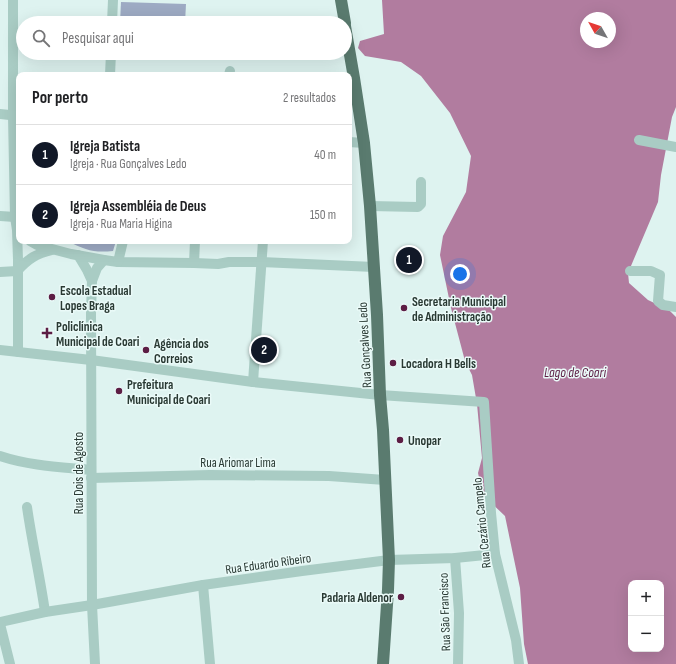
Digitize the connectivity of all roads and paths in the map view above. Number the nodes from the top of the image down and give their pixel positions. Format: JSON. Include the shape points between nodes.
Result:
{"nodes":[{"id":1,"x":13,"y":0,"type":"edge"},
{"id":2,"x":113,"y":0,"type":"edge"},
{"id":3,"x":341,"y":0,"type":"edge"},
{"id":4,"x":112,"y":16,"type":"edge"},
{"id":5,"x":344,"y":16,"type":"edge"},
{"id":6,"x":111,"y":60,"type":"edge"},
{"id":7,"x":350,"y":60,"type":"edge"},
{"id":8,"x":110,"y":72,"type":"edge"},
{"id":9,"x":351,"y":72,"type":"edge"},
{"id":10,"x":352,"y":78,"type":"edge"},
{"id":11,"x":0,"y":114,"type":"edge"},
{"id":12,"x":16,"y":116,"type":"edge"},
{"id":13,"x":639,"y":140,"type":"dead end"},
{"id":14,"x":352,"y":142,"type":"edge"},
{"id":15,"x":364,"y":143,"type":"junction"},
{"id":16,"x":676,"y":147,"type":"edge"},
{"id":17,"x":421,"y":182,"type":"dead end"},
{"id":18,"x":370,"y":206,"type":"junction"},
{"id":19,"x":0,"y":216,"type":"edge"},
{"id":20,"x":15,"y":217,"type":"junction"},
{"id":21,"x":16,"y":222,"type":"edge"},
{"id":22,"x":18,"y":244,"type":"edge"},
{"id":23,"x":35,"y":244,"type":"edge"},
{"id":24,"x":122,"y":244,"type":"edge"},
{"id":25,"x":195,"y":244,"type":"edge"},
{"id":26,"x":263,"y":244,"type":"edge"},
{"id":27,"x":53,"y":249,"type":"junction"},
{"id":28,"x":78,"y":255,"type":"junction"},
{"id":29,"x":104,"y":260,"type":"junction"},
{"id":30,"x":118,"y":262,"type":"junction"},
{"id":31,"x":261,"y":262,"type":"junction"},
{"id":32,"x":194,"y":263,"type":"junction"},
{"id":33,"x":374,"y":267,"type":"junction"},
{"id":34,"x":17,"y":271,"type":"junction"},
{"id":35,"x":630,"y":271,"type":"dead end"},
{"id":36,"x":0,"y":272,"type":"edge"},
{"id":37,"x":92,"y":281,"type":"junction"},
{"id":38,"x":676,"y":307,"type":"edge"},
{"id":39,"x":0,"y":350,"type":"edge"},
{"id":40,"x":18,"y":352,"type":"junction"},
{"id":41,"x":91,"y":360,"type":"junction"},
{"id":42,"x":253,"y":382,"type":"junction"},
{"id":43,"x":380,"y":395,"type":"junction"},
{"id":44,"x":0,"y":456,"type":"edge"},
{"id":45,"x":91,"y":474,"type":"junction"},
{"id":46,"x":385,"y":480,"type":"junction"},
{"id":47,"x":27,"y":507,"type":"dead end"},
{"id":48,"x":495,"y":554,"type":"junction"},
{"id":49,"x":455,"y":558,"type":"junction"},
{"id":50,"x":389,"y":560,"type":"junction"},
{"id":51,"x":203,"y":585,"type":"junction"},
{"id":52,"x":92,"y":605,"type":"junction"},
{"id":53,"x":45,"y":612,"type":"junction"},
{"id":54,"x":0,"y":623,"type":"edge"},
{"id":55,"x":10,"y":664,"type":"edge"},
{"id":56,"x":96,"y":664,"type":"edge"},
{"id":57,"x":210,"y":664,"type":"edge"},
{"id":58,"x":383,"y":664,"type":"edge"},
{"id":59,"x":458,"y":664,"type":"edge"},
{"id":60,"x":519,"y":664,"type":"edge"}],
"edges":[{"from":1,"to":12,"type":"street"},
{"from":2,"to":4,"type":"street"},
{"from":3,"to":5,"type":"main road","name":"Rua Gonçalves Ledo"},
{"from":6,"to":8,"type":"street"},
{"from":7,"to":9,"type":"main road","name":"Rua Gonçalves Ledo"},
{"from":10,"to":15,"type":"main road","name":"Rua Gonçalves Ledo"},
{"from":11,"to":12,"type":"street"},
{"from":12,"to":20,"type":"street"},
{"from":13,"to":16,"type":"street"},
{"from":14,"to":15,"type":"street"},
{"from":15,"to":18,"type":"main road","name":"Rua Gonçalves Ledo"},
{"from":17,"to":18,"type":"street","via":[[421,204],[418,208]]},
{"from":18,"to":33,"type":"main road","name":"Rua Gonçalves Ledo"},
{"from":19,"to":20,"type":"street"},
{"from":20,"to":21,"type":"street"},
{"from":22,"to":34,"type":"street"},
{"from":23,"to":27,"type":"street"},
{"from":24,"to":30,"type":"street"},
{"from":25,"to":32,"type":"street"},
{"from":26,"to":31,"type":"street"},
{"from":27,"to":28,"type":"street"},
{"from":27,"to":34,"type":"street","via":[[28,259]]},
{"from":28,"to":29,"type":"street"},
{"from":28,"to":37,"type":"street","name":"Rua Dois de Agosto"},
{"from":29,"to":30,"type":"street"},
{"from":29,"to":37,"type":"street","name":"Rua Dois de Agosto","via":[[97,268]]},
{"from":30,"to":32,"type":"street"},
{"from":31,"to":32,"type":"street"},
{"from":31,"to":33,"type":"street"},
{"from":31,"to":42,"type":"street"},
{"from":33,"to":43,"type":"main road","name":"Rua Gonçalves Ledo"},
{"from":34,"to":36,"type":"street"},
{"from":34,"to":40,"type":"street"},
{"from":35,"to":38,"type":"street","via":[[651,271],[660,275],[658,302]]},
{"from":37,"to":41,"type":"street","name":"Rua Dois de Agosto"},
{"from":39,"to":40,"type":"street"},
{"from":40,"to":41,"type":"street"},
{"from":41,"to":42,"type":"street"},
{"from":41,"to":45,"type":"street","name":"Rua Dois de Agosto"},
{"from":42,"to":43,"type":"street"},
{"from":43,"to":46,"type":"main road","name":"Rua Gonçalves Ledo"},
{"from":43,"to":48,"type":"street","name":"Rua Cezário Campelo","via":[[484,402]]},
{"from":44,"to":45,"type":"street","name":"Rua Ariomar Lima","via":[[17,462]]},
{"from":45,"to":46,"type":"street","name":"Rua Ariomar Lima","via":[[329,476]]},
{"from":45,"to":52,"type":"street","name":"Rua Dois de Agosto"},
{"from":46,"to":50,"type":"main road","name":"Rua Gonçalves Ledo"},
{"from":47,"to":53,"type":"street"},
{"from":48,"to":49,"type":"street","name":"Rua Eduardo Ribeiro"},
{"from":48,"to":60,"type":"street","name":"Rua Cezário Campelo","via":[[516,640]]},
{"from":49,"to":50,"type":"street","name":"Rua Eduardo Ribeiro"},
{"from":49,"to":59,"type":"street","name":"Rua São Francisco","via":[[459,612]]},
{"from":50,"to":51,"type":"street","name":"Rua Eduardo Ribeiro"},
{"from":50,"to":58,"type":"main road","name":"Rua Gonçalves Ledo"},
{"from":51,"to":52,"type":"street","name":"Rua Eduardo Ribeiro"},
{"from":51,"to":57,"type":"street"},
{"from":52,"to":53,"type":"street","name":"Rua Eduardo Ribeiro"},
{"from":52,"to":56,"type":"street","name":"Rua Dois de Agosto"},
{"from":53,"to":54,"type":"street","name":"Rua Eduardo Ribeiro"},
{"from":54,"to":55,"type":"street"}]}
